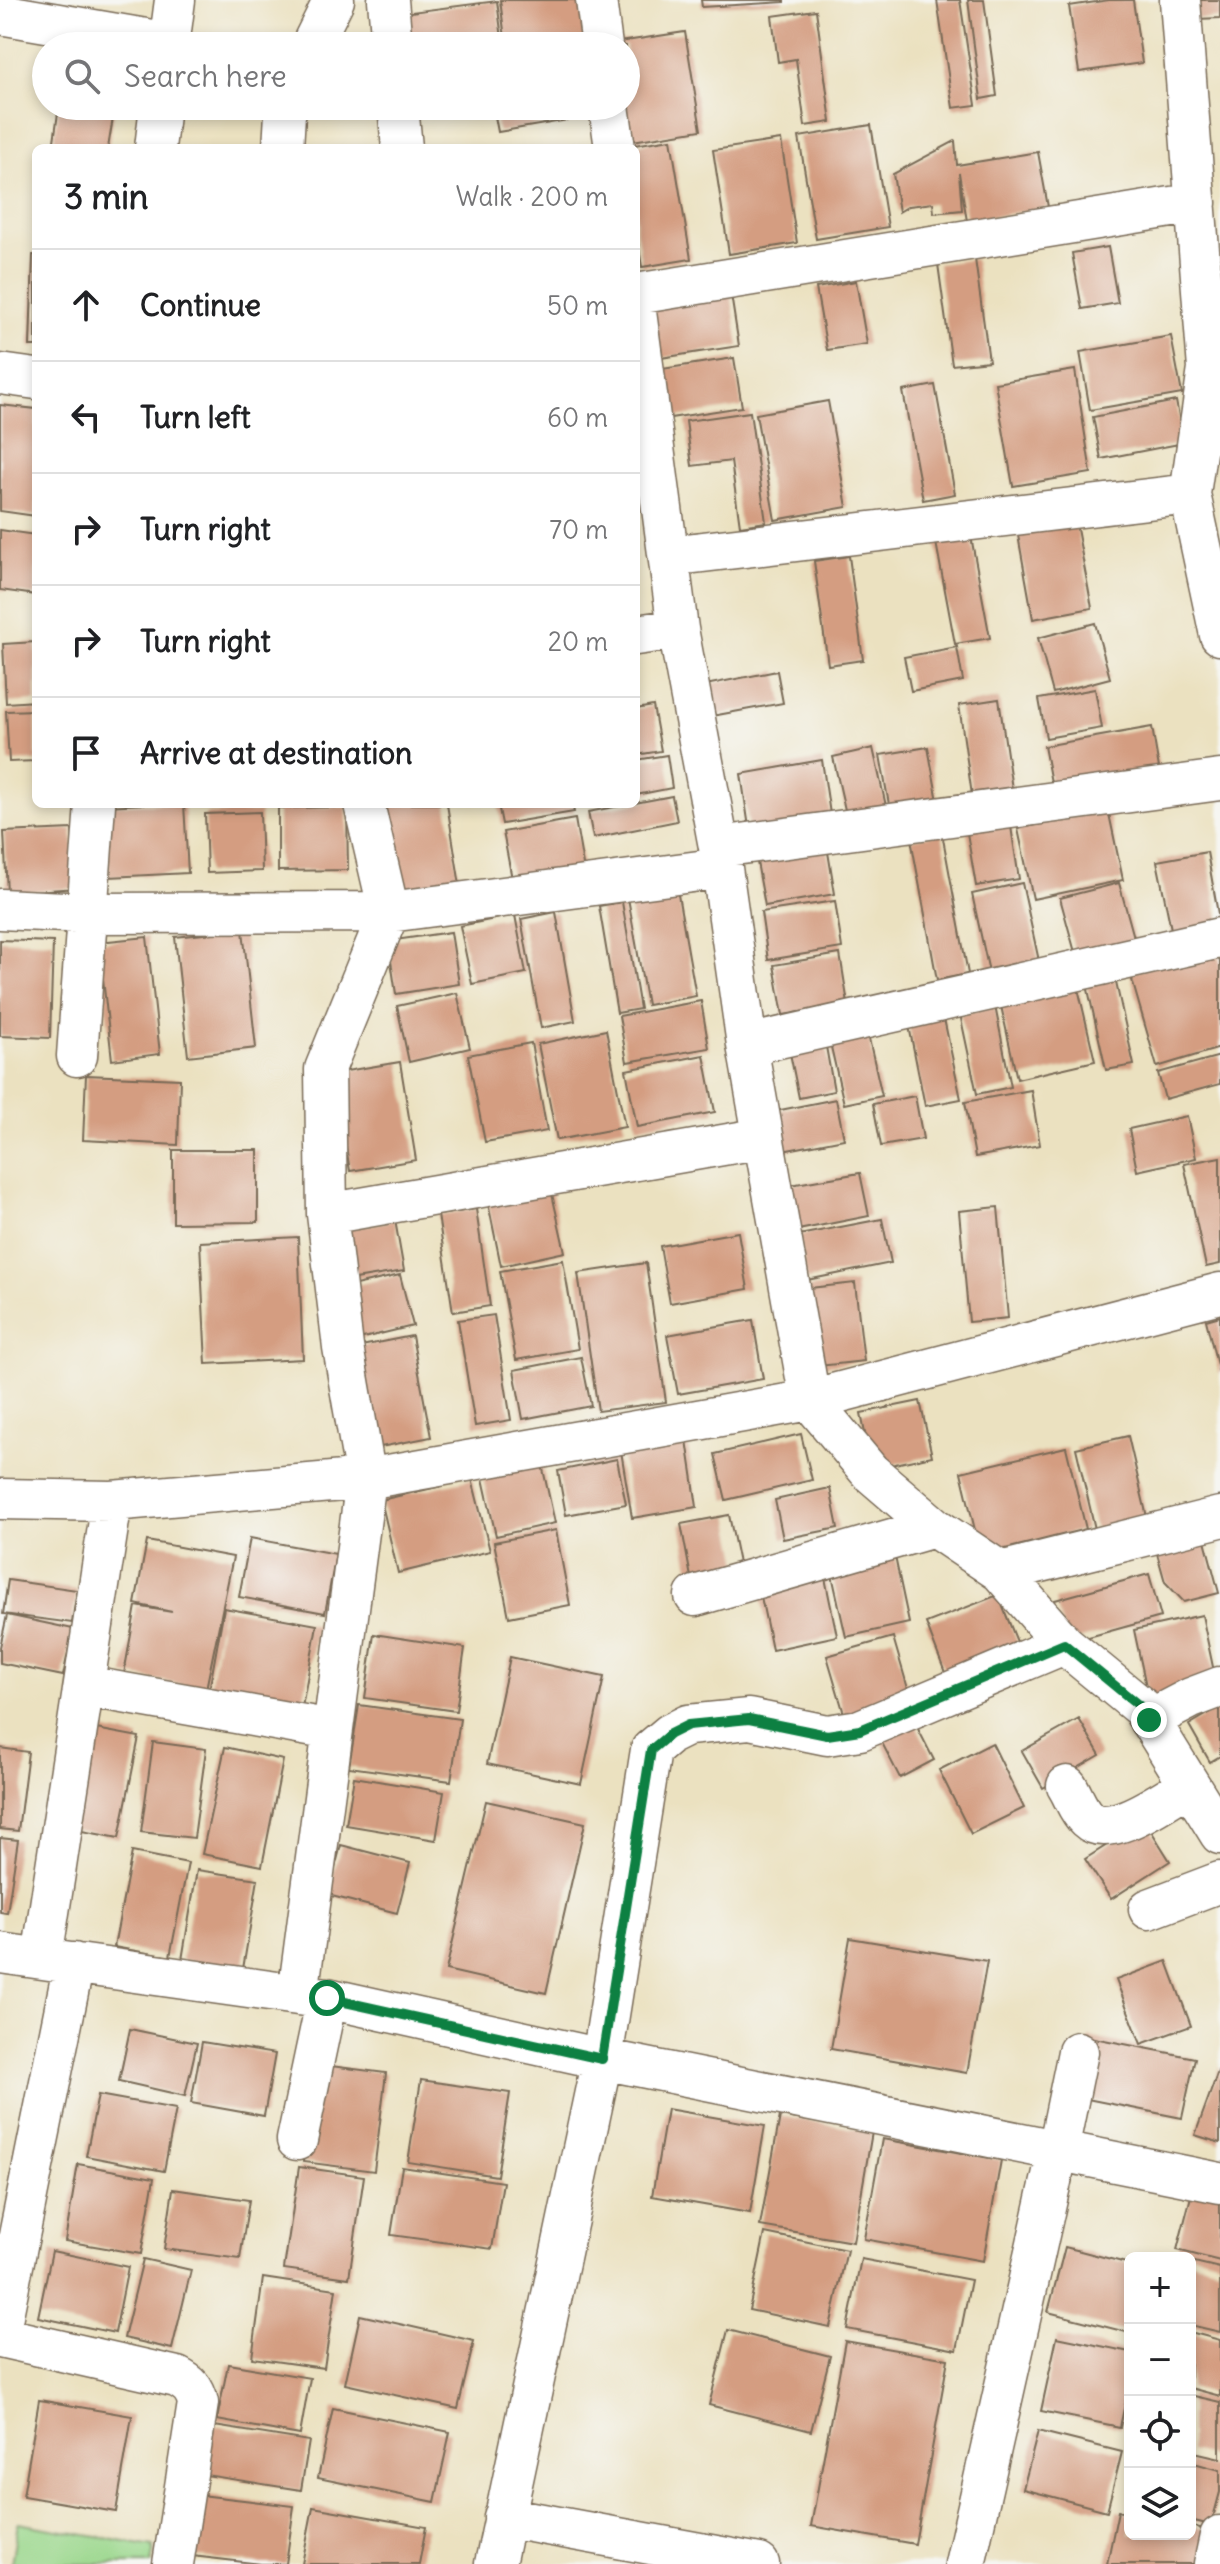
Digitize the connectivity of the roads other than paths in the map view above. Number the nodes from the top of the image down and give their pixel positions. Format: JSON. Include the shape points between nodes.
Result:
{"nodes":[{"id":1,"x":175,"y":0,"type":"edge"},
{"id":2,"x":334,"y":0,"type":"edge"},
{"id":3,"x":388,"y":0,"type":"edge"},
{"id":4,"x":596,"y":0,"type":"edge"},
{"id":5,"x":1180,"y":0,"type":"edge"},
{"id":6,"x":0,"y":14,"type":"edge"},
{"id":7,"x":101,"y":32,"type":"edge"},
{"id":8,"x":171,"y":32,"type":"edge"},
{"id":9,"x":318,"y":32,"type":"edge"},
{"id":10,"x":391,"y":32,"type":"edge"},
{"id":11,"x":600,"y":32,"type":"edge"},
{"id":12,"x":158,"y":120,"type":"edge"},
{"id":13,"x":285,"y":120,"type":"edge"},
{"id":14,"x":399,"y":120,"type":"edge"},
{"id":15,"x":611,"y":120,"type":"edge"},
{"id":16,"x":155,"y":144,"type":"edge"},
{"id":17,"x":283,"y":144,"type":"edge"},
{"id":18,"x":402,"y":144,"type":"edge"},
{"id":19,"x":614,"y":144,"type":"edge"},
{"id":20,"x":1196,"y":203,"type":"junction"},
{"id":21,"x":640,"y":293,"type":"edge"},
{"id":22,"x":640,"y":342,"type":"edge"},
{"id":23,"x":1214,"y":368,"type":"edge"},
{"id":24,"x":0,"y":374,"type":"edge"},
{"id":25,"x":32,"y":378,"type":"edge"},
{"id":26,"x":1190,"y":494,"type":"junction"},
{"id":27,"x":669,"y":556,"type":"junction"},
{"id":28,"x":678,"y":629,"type":"junction"},
{"id":29,"x":640,"y":634,"type":"edge"},
{"id":30,"x":1220,"y":636,"type":"edge"},
{"id":31,"x":1220,"y":780,"type":"edge"},
{"id":32,"x":95,"y":808,"type":"edge"},
{"id":33,"x":365,"y":808,"type":"edge"},
{"id":34,"x":720,"y":857,"type":"junction"},
{"id":35,"x":0,"y":909,"type":"edge"},
{"id":36,"x":389,"y":912,"type":"junction"},
{"id":37,"x":87,"y":913,"type":"junction"},
{"id":38,"x":1220,"y":938,"type":"edge"},
{"id":39,"x":747,"y":1045,"type":"junction"},
{"id":40,"x":77,"y":1056,"type":"dead end"},
{"id":41,"x":763,"y":1138,"type":"junction"},
{"id":42,"x":327,"y":1214,"type":"junction"},
{"id":43,"x":1220,"y":1293,"type":"edge"},
{"id":44,"x":810,"y":1400,"type":"junction"},
{"id":45,"x":366,"y":1479,"type":"junction"},
{"id":46,"x":0,"y":1499,"type":"edge"},
{"id":47,"x":112,"y":1501,"type":"junction"},
{"id":48,"x":1220,"y":1517,"type":"edge"},
{"id":49,"x":934,"y":1527,"type":"junction"},
{"id":50,"x":1001,"y":1572,"type":"junction"},
{"id":51,"x":695,"y":1596,"type":"dead end"},
{"id":52,"x":1064,"y":1644,"type":"junction"},
{"id":53,"x":84,"y":1686,"type":"junction"},
{"id":54,"x":1220,"y":1687,"type":"edge"},
{"id":55,"x":1149,"y":1720,"type":"junction"},
{"id":56,"x":332,"y":1730,"type":"junction"},
{"id":57,"x":1189,"y":1785,"type":"junction"},
{"id":58,"x":1067,"y":1786,"type":"dead end"},
{"id":59,"x":1220,"y":1834,"type":"edge"},
{"id":60,"x":1220,"y":1882,"type":"edge"},
{"id":61,"x":1149,"y":1909,"type":"dead end"},
{"id":62,"x":0,"y":1953,"type":"edge"},
{"id":63,"x":58,"y":1960,"type":"junction"},
{"id":64,"x":312,"y":1996,"type":"junction"},
{"id":65,"x":1078,"y":2052,"type":"dead end"},
{"id":66,"x":602,"y":2059,"type":"junction"},
{"id":67,"x":297,"y":2140,"type":"dead end"},
{"id":68,"x":1058,"y":2150,"type":"junction"},
{"id":69,"x":1220,"y":2183,"type":"edge"},
{"id":70,"x":0,"y":2330,"type":"edge"},
{"id":71,"x":0,"y":2337,"type":"edge"},
{"id":72,"x":504,"y":2517,"type":"junction"},
{"id":73,"x":1220,"y":2536,"type":"edge"},
{"id":74,"x":173,"y":2564,"type":"edge"},
{"id":75,"x":495,"y":2564,"type":"edge"},
{"id":76,"x":759,"y":2564,"type":"edge"},
{"id":77,"x":965,"y":2564,"type":"edge"},
{"id":78,"x":1214,"y":2564,"type":"edge"}],
"edges":[{"from":1,"to":8,"type":"street"},
{"from":2,"to":9,"type":"street"},
{"from":3,"to":10,"type":"street"},
{"from":4,"to":11,"type":"street"},
{"from":5,"to":20,"type":"street"},
{"from":6,"to":7,"type":"street"},
{"from":12,"to":16,"type":"street"},
{"from":13,"to":17,"type":"street"},
{"from":14,"to":18,"type":"street"},
{"from":15,"to":19,"type":"street"},
{"from":20,"to":21,"type":"street"},
{"from":20,"to":23,"type":"street"},
{"from":22,"to":27,"type":"street"},
{"from":23,"to":26,"type":"street"},
{"from":24,"to":25,"type":"street"},
{"from":26,"to":27,"type":"street"},
{"from":26,"to":30,"type":"street"},
{"from":27,"to":28,"type":"street"},
{"from":28,"to":29,"type":"street"},
{"from":28,"to":34,"type":"street"},
{"from":31,"to":34,"type":"street"},
{"from":32,"to":37,"type":"street"},
{"from":33,"to":36,"type":"street"},
{"from":34,"to":36,"type":"street"},
{"from":34,"to":39,"type":"street"},
{"from":35,"to":37,"type":"street"},
{"from":36,"to":37,"type":"street"},
{"from":36,"to":42,"type":"street","via":[[325,1069]]},
{"from":37,"to":40,"type":"street"},
{"from":38,"to":39,"type":"street"},
{"from":39,"to":41,"type":"street"},
{"from":41,"to":42,"type":"street"},
{"from":41,"to":44,"type":"street"},
{"from":42,"to":45,"type":"street"},
{"from":43,"to":44,"type":"street"},
{"from":44,"to":45,"type":"street"},
{"from":44,"to":49,"type":"street","via":[[870,1472]]},
{"from":45,"to":47,"type":"street"},
{"from":45,"to":56,"type":"street"},
{"from":46,"to":47,"type":"street"},
{"from":47,"to":53,"type":"street"},
{"from":48,"to":50,"type":"street"},
{"from":49,"to":50,"type":"street"},
{"from":49,"to":51,"type":"street"},
{"from":50,"to":52,"type":"street"},
{"from":52,"to":55,"type":"street","via":[[1142,1708]]},
{"from":52,"to":66,"type":"street","via":[[860,1730],[827,1735],[749,1719],[688,1725],[651,1750]]},
{"from":53,"to":56,"type":"street"},
{"from":53,"to":63,"type":"street"},
{"from":54,"to":55,"type":"street"},
{"from":55,"to":57,"type":"street"},
{"from":56,"to":64,"type":"street"},
{"from":57,"to":58,"type":"street","via":[[1122,1823],[1103,1826],[1087,1820]]},
{"from":57,"to":59,"type":"street"},
{"from":60,"to":61,"type":"street"},
{"from":62,"to":63,"type":"street"},
{"from":63,"to":64,"type":"street"},
{"from":63,"to":70,"type":"street"},
{"from":64,"to":66,"type":"street"},
{"from":64,"to":67,"type":"street"},
{"from":65,"to":68,"type":"street"},
{"from":66,"to":68,"type":"street"},
{"from":66,"to":72,"type":"street"},
{"from":68,"to":69,"type":"street"},
{"from":68,"to":77,"type":"street"},
{"from":71,"to":74,"type":"street","via":[[177,2377],[195,2392],[198,2403]]},
{"from":72,"to":75,"type":"street"},
{"from":72,"to":76,"type":"street"},
{"from":73,"to":78,"type":"street"}]}
